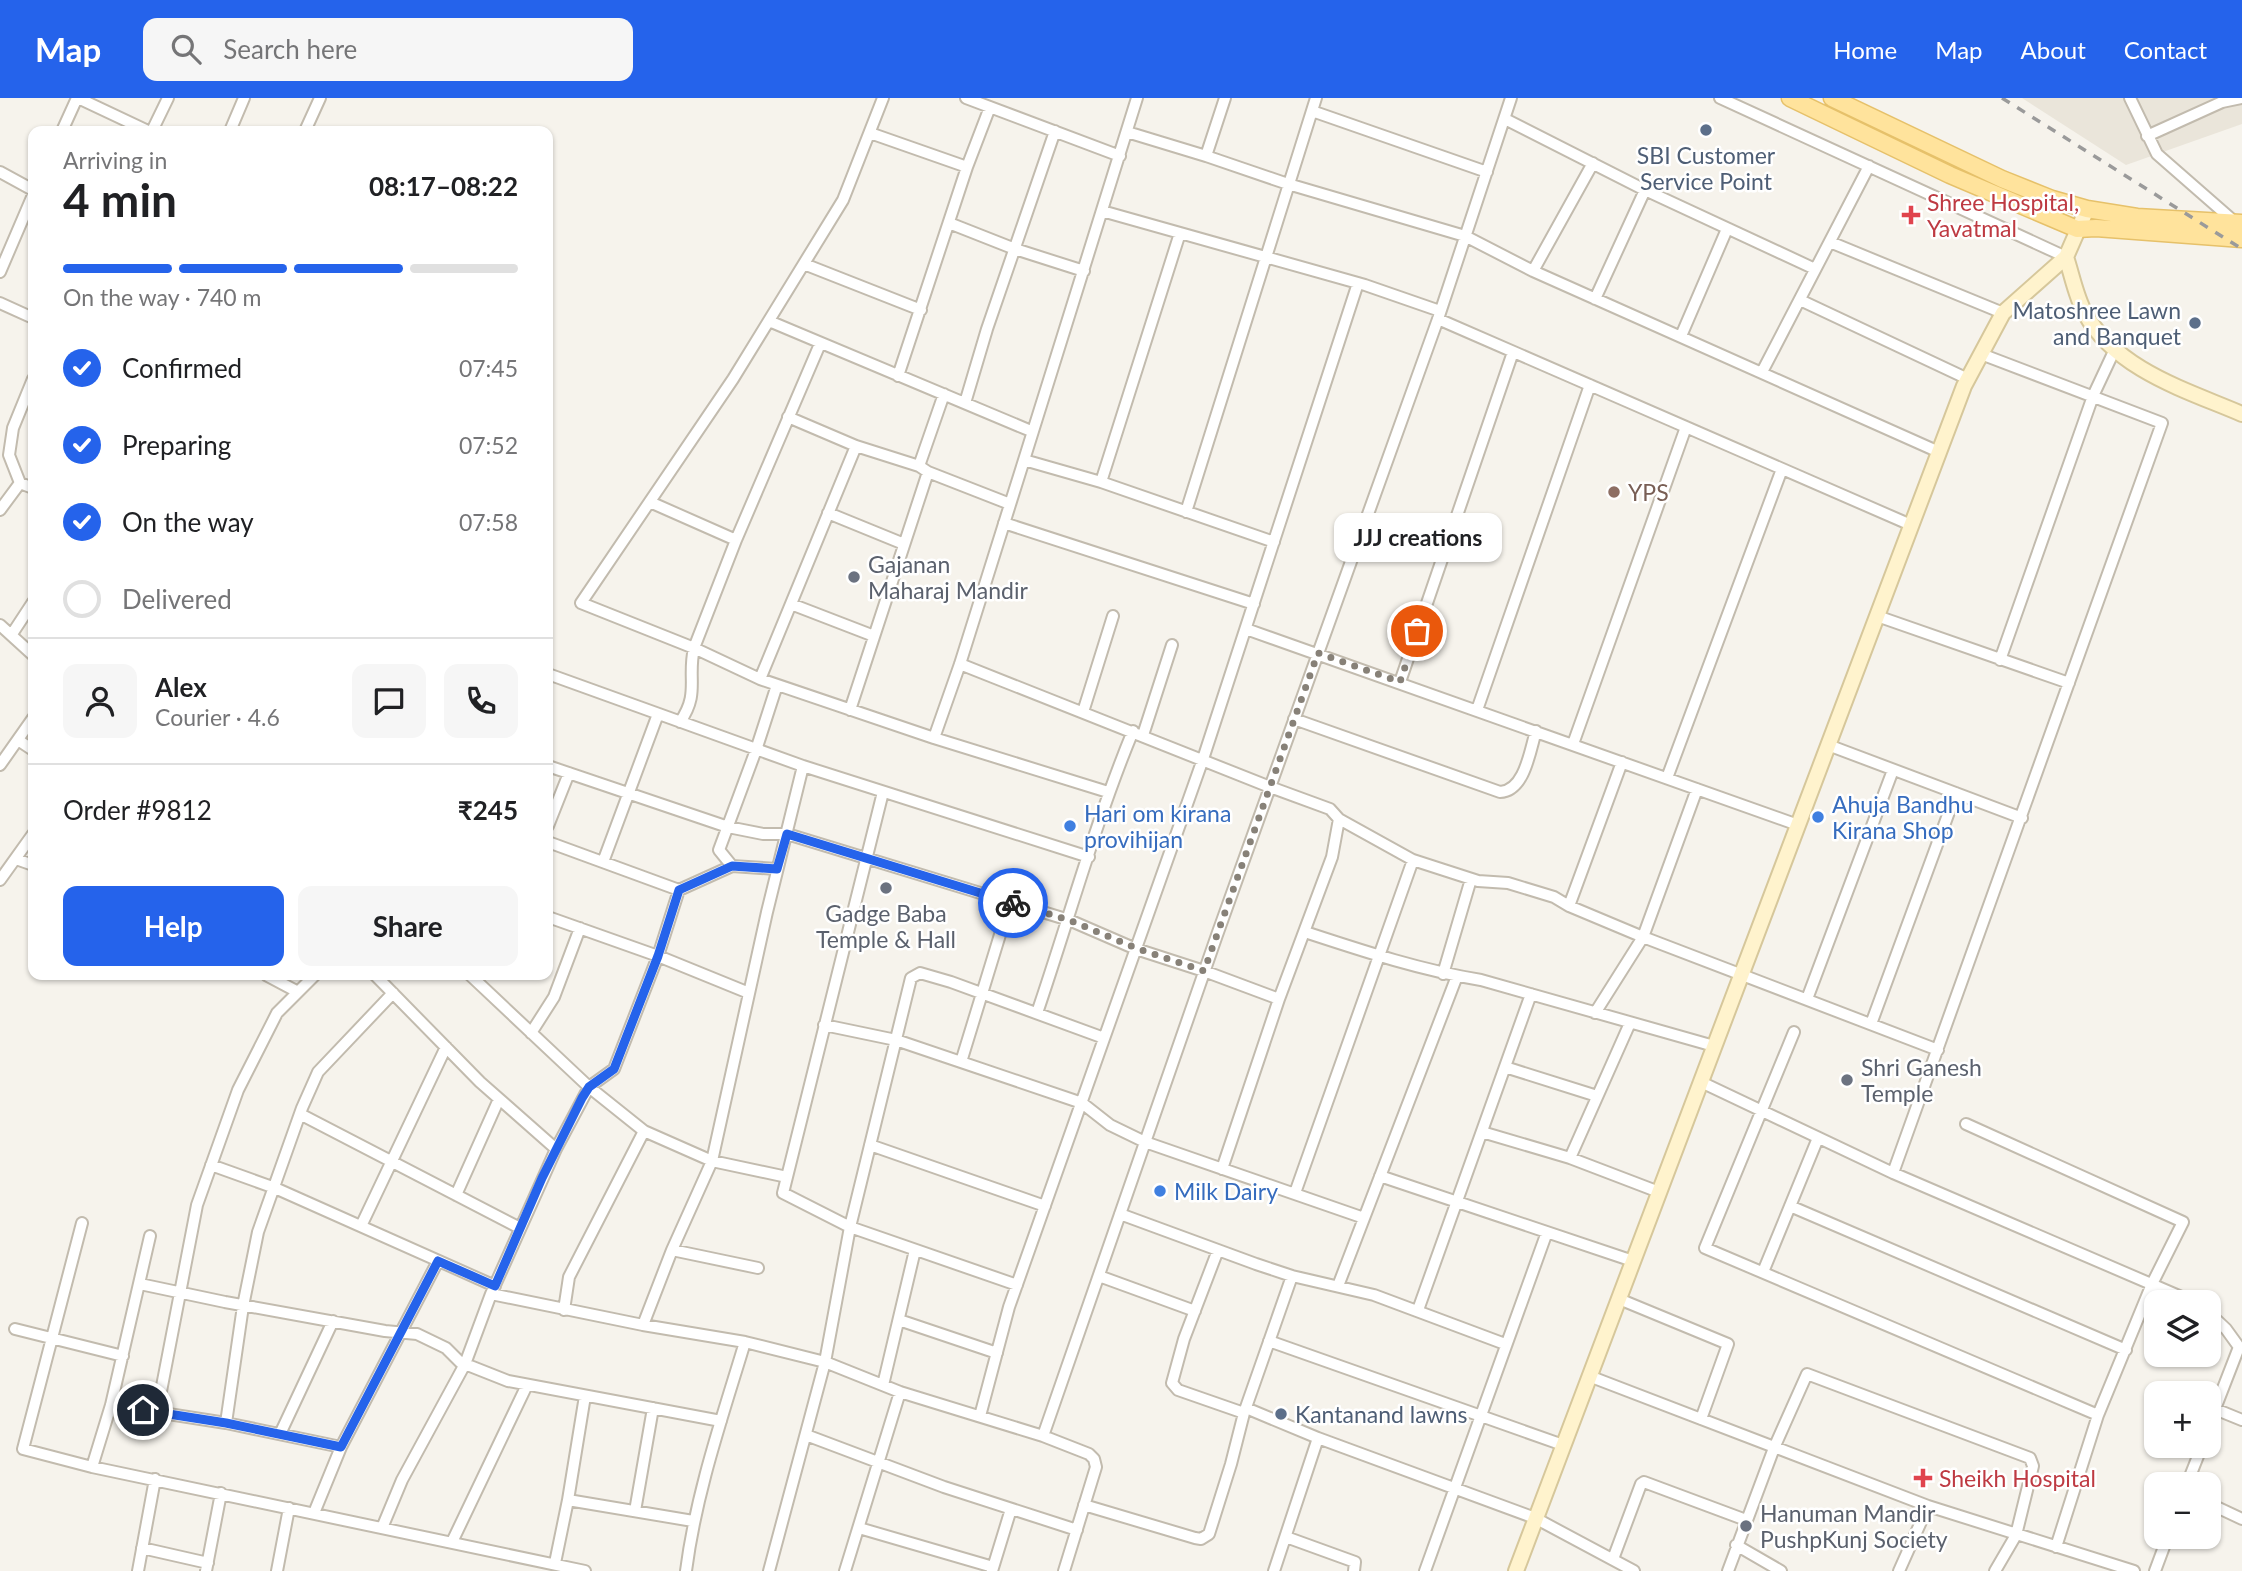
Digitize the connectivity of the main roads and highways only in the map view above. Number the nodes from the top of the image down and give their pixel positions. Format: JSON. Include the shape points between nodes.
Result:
{"nodes":[{"id":1,"x":1790,"y":98,"type":"edge"},
{"id":2,"x":1832,"y":98,"type":"edge"},
{"id":3,"x":2240,"y":225,"type":"edge"},
{"id":4,"x":2242,"y":239,"type":"edge"}],
"edges":[{"from":1,"to":4,"type":"main road","via":[[1950,175],[2077,229]]},
{"from":2,"to":3,"type":"main road","via":[[2052,199],[2137,217]]}]}
